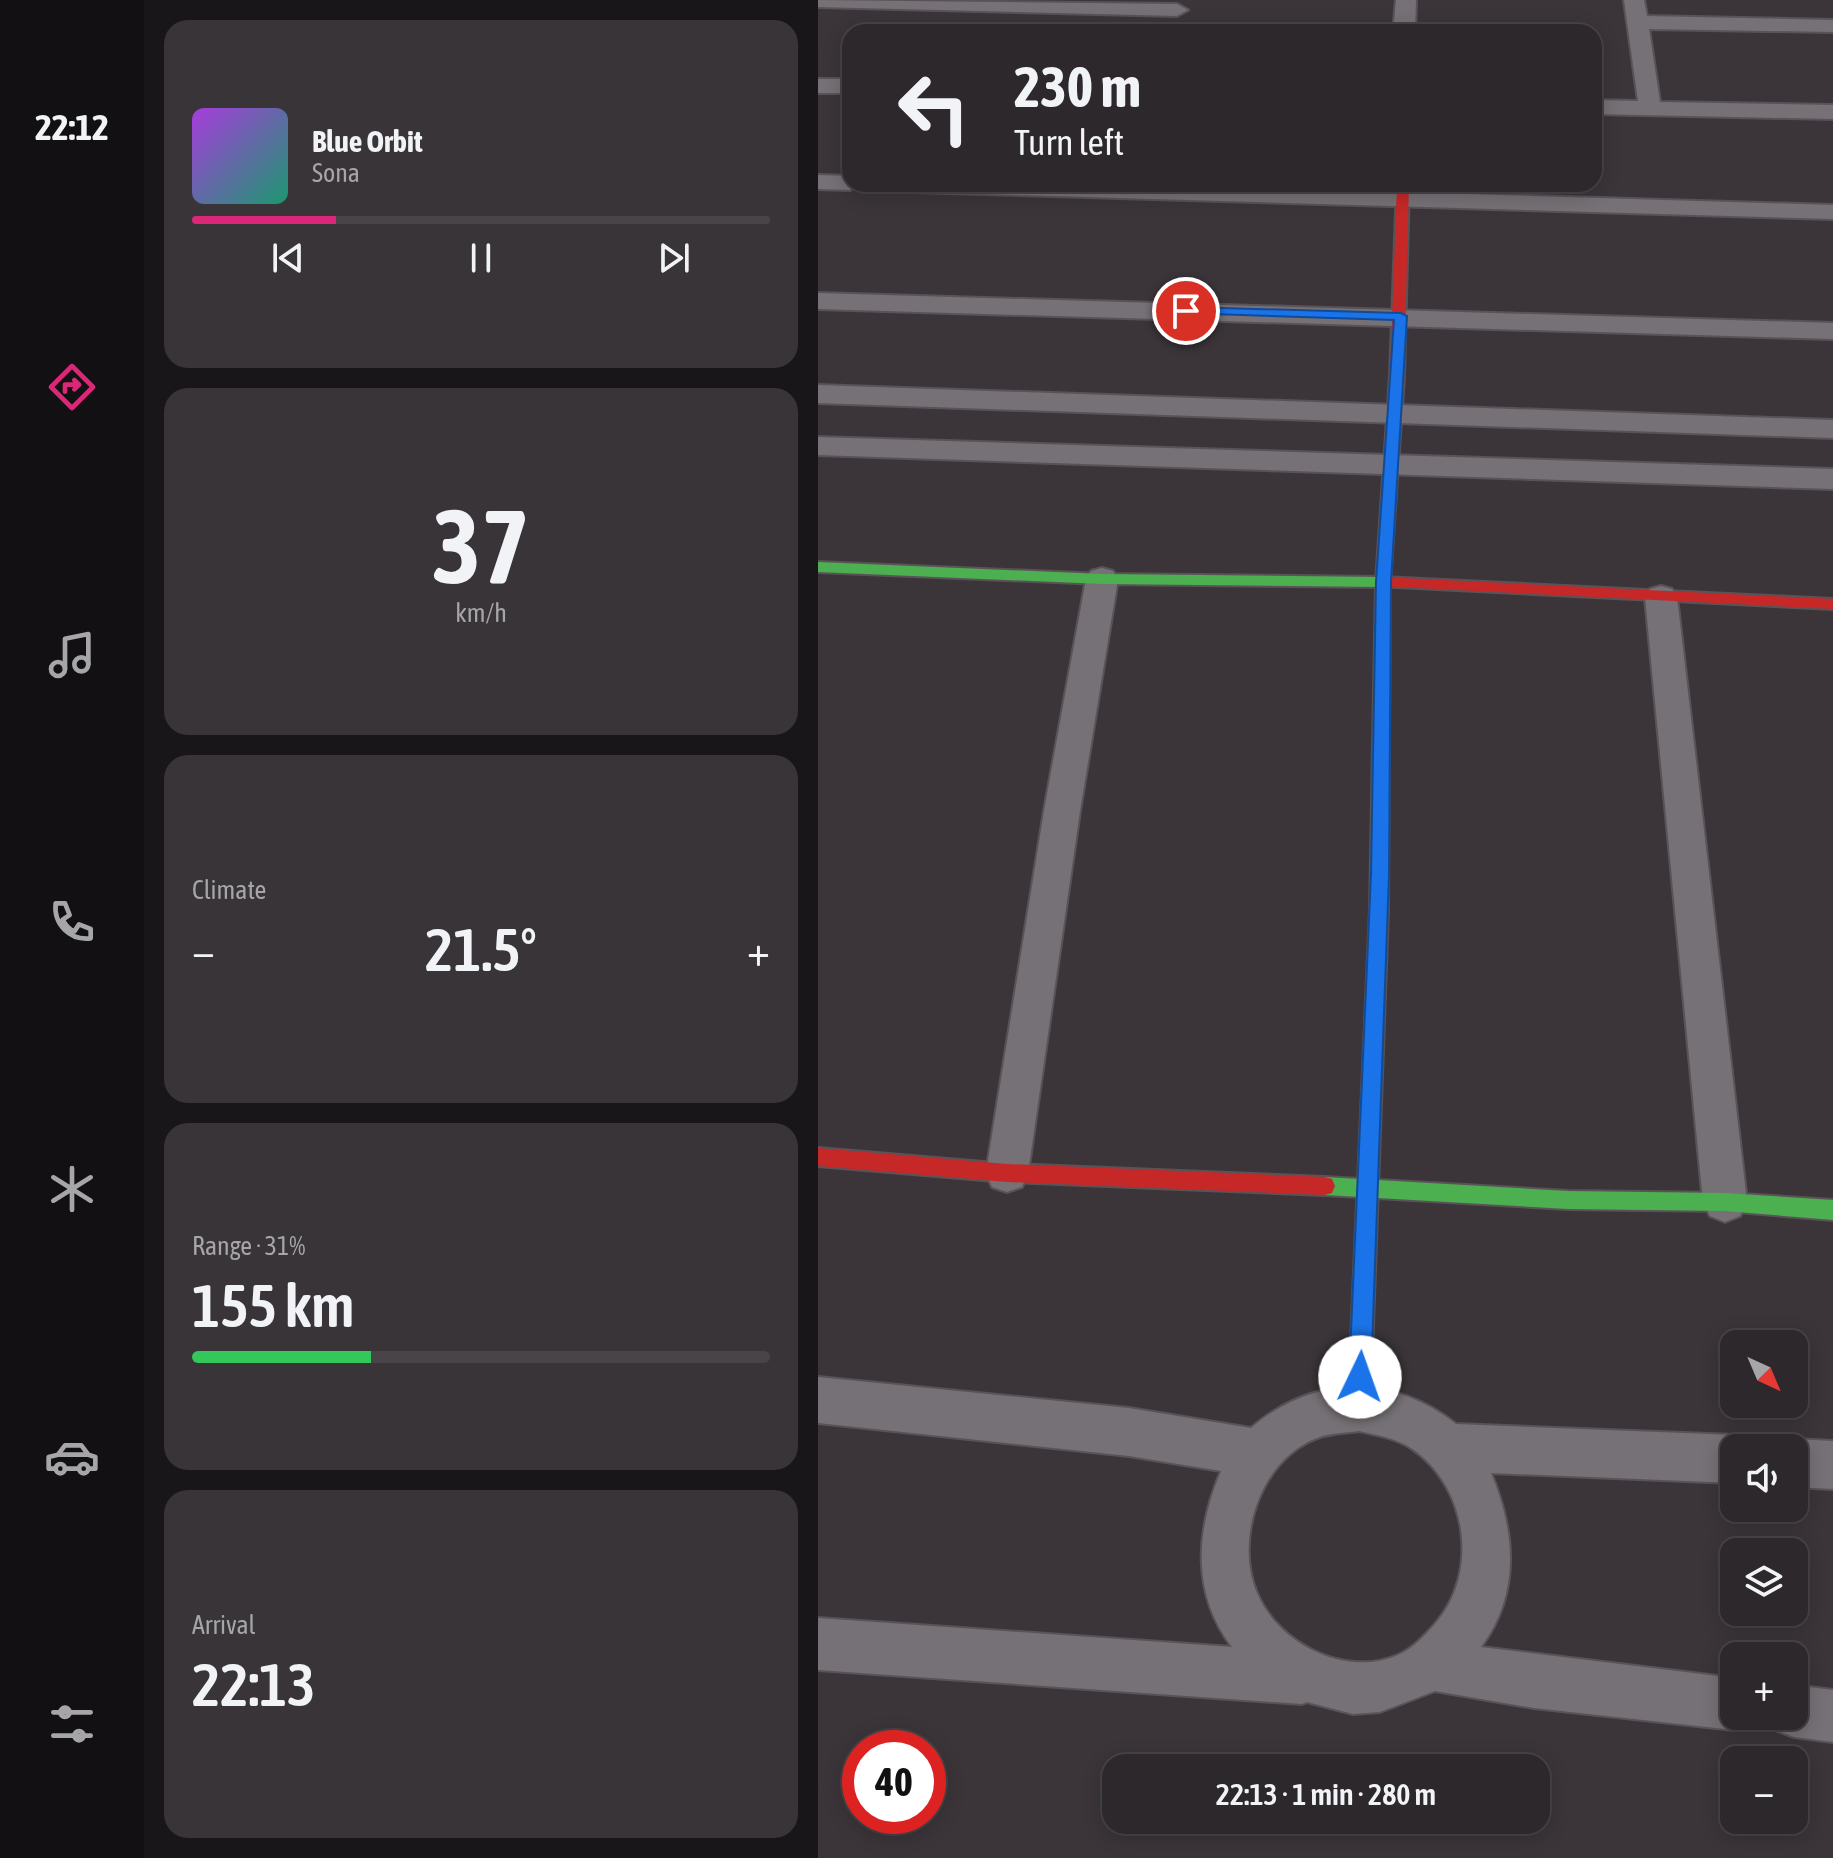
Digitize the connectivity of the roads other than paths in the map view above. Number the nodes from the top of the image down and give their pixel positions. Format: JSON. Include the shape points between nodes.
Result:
{"nodes":[{"id":1,"x":1406,"y":0,"type":"edge"},
{"id":2,"x":818,"y":1,"type":"edge"},
{"id":3,"x":1178,"y":5,"type":"edge"},
{"id":4,"x":1635,"y":11,"type":"edge"},
{"id":5,"x":1404,"y":24,"type":"edge"},
{"id":6,"x":1833,"y":26,"type":"edge"},
{"id":7,"x":818,"y":86,"type":"edge"},
{"id":8,"x":842,"y":86,"type":"edge"},
{"id":9,"x":1602,"y":107,"type":"edge"},
{"id":10,"x":1650,"y":108,"type":"junction"},
{"id":11,"x":1833,"y":112,"type":"edge"},
{"id":12,"x":818,"y":182,"type":"edge"},
{"id":13,"x":842,"y":183,"type":"edge"},
{"id":14,"x":1403,"y":192,"type":"edge"},
{"id":15,"x":1833,"y":212,"type":"edge"},
{"id":16,"x":818,"y":301,"type":"edge"},
{"id":17,"x":1401,"y":316,"type":"junction"},
{"id":18,"x":1833,"y":331,"type":"edge"},
{"id":19,"x":818,"y":394,"type":"edge"},
{"id":20,"x":1393,"y":416,"type":"junction"},
{"id":21,"x":1833,"y":429,"type":"edge"},
{"id":22,"x":818,"y":446,"type":"edge"},
{"id":23,"x":1393,"y":465,"type":"junction"},
{"id":24,"x":1833,"y":479,"type":"edge"},
{"id":25,"x":818,"y":567,"type":"edge"},
{"id":26,"x":1102,"y":579,"type":"junction"},
{"id":27,"x":1383,"y":582,"type":"junction"},
{"id":28,"x":1661,"y":597,"type":"junction"},
{"id":29,"x":1833,"y":604,"type":"edge"},
{"id":30,"x":818,"y":1157,"type":"edge"},
{"id":31,"x":1007,"y":1173,"type":"junction"},
{"id":32,"x":1368,"y":1190,"type":"junction"},
{"id":33,"x":1725,"y":1202,"type":"junction"},
{"id":34,"x":1833,"y":1210,"type":"edge"},
{"id":35,"x":818,"y":1400,"type":"edge"},
{"id":36,"x":1359,"y":1408,"type":"junction"},
{"id":37,"x":1448,"y":1447,"type":"junction"},
{"id":38,"x":1259,"y":1453,"type":"junction"},
{"id":39,"x":1720,"y":1458,"type":"edge"},
{"id":40,"x":1808,"y":1464,"type":"edge"},
{"id":41,"x":1833,"y":1465,"type":"edge"},
{"id":42,"x":818,"y":1644,"type":"edge"},
{"id":43,"x":1432,"y":1665,"type":"junction"},
{"id":44,"x":1307,"y":1678,"type":"junction"},
{"id":45,"x":1720,"y":1702,"type":"edge"},
{"id":46,"x":1808,"y":1713,"type":"edge"},
{"id":47,"x":1833,"y":1716,"type":"edge"}],
"edges":[{"from":1,"to":5,"type":"street"},
{"from":2,"to":3,"type":"street"},
{"from":4,"to":6,"type":"street"},
{"from":4,"to":10,"type":"street"},
{"from":7,"to":8,"type":"street"},
{"from":9,"to":10,"type":"street"},
{"from":10,"to":11,"type":"street"},
{"from":12,"to":13,"type":"street"},
{"from":14,"to":15,"type":"street"},
{"from":14,"to":17,"type":"street"},
{"from":16,"to":17,"type":"street"},
{"from":17,"to":18,"type":"street"},
{"from":17,"to":20,"type":"street"},
{"from":19,"to":20,"type":"street"},
{"from":20,"to":21,"type":"street"},
{"from":20,"to":23,"type":"street"},
{"from":22,"to":23,"type":"street"},
{"from":23,"to":24,"type":"street"},
{"from":23,"to":27,"type":"street"},
{"from":25,"to":26,"type":"street"},
{"from":26,"to":27,"type":"street"},
{"from":26,"to":31,"type":"street"},
{"from":27,"to":28,"type":"street"},
{"from":27,"to":32,"type":"street","via":[[1381,859]]},
{"from":28,"to":29,"type":"street"},
{"from":28,"to":33,"type":"street"},
{"from":30,"to":31,"type":"street"},
{"from":31,"to":32,"type":"street"},
{"from":32,"to":33,"type":"street"},
{"from":32,"to":36,"type":"street"},
{"from":33,"to":34,"type":"street"},
{"from":35,"to":38,"type":"street","via":[[1113,1430]]},
{"from":36,"to":37,"type":"street","via":[[1407,1418]]},
{"from":36,"to":38,"type":"street","via":[[1323,1412],[1289,1427]]},
{"from":37,"to":39,"type":"street"},
{"from":37,"to":43,"type":"street","via":[[1475,1486],[1488,1533],[1485,1583],[1465,1629]]},
{"from":38,"to":44,"type":"street","via":[[1237,1487],[1225,1529],[1227,1574],[1241,1617],[1269,1654]]},
{"from":40,"to":41,"type":"street"},
{"from":42,"to":44,"type":"street"},
{"from":43,"to":44,"type":"street","via":[[1392,1684],[1350,1689]]},
{"from":43,"to":45,"type":"street"},
{"from":46,"to":47,"type":"street"}]}
